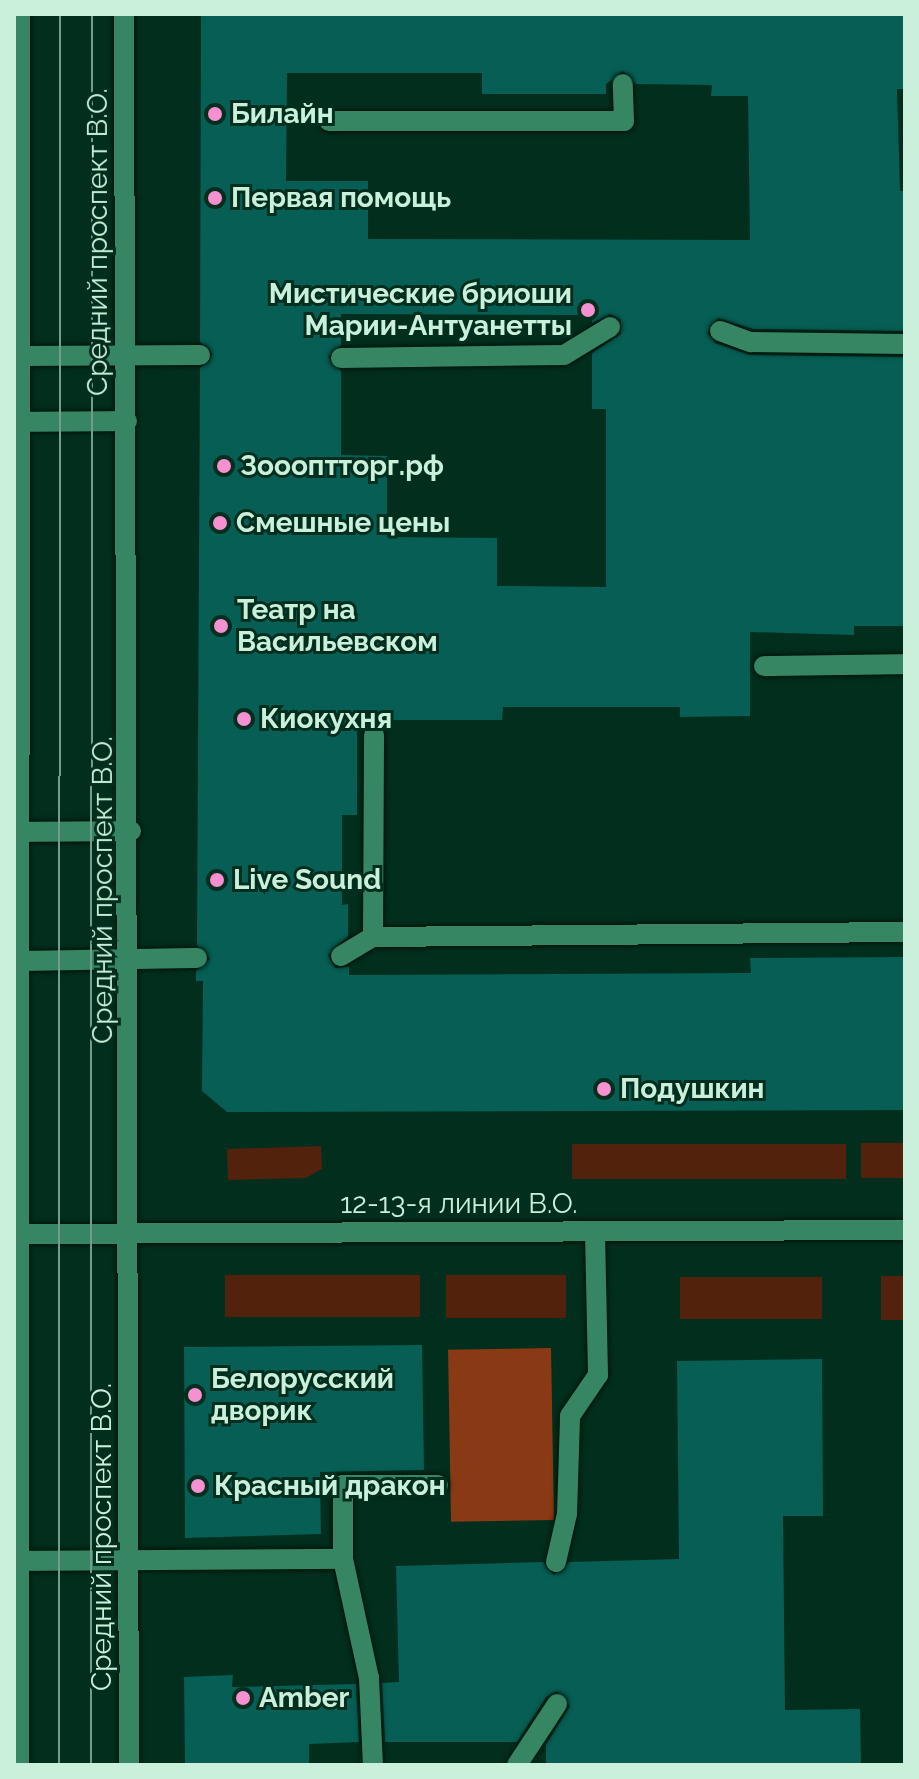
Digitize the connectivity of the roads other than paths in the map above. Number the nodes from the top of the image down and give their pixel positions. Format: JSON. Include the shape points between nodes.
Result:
{"nodes":[{"id":1,"x":20,"y":14,"type":"edge"},
{"id":2,"x":124,"y":14,"type":"edge"},
{"id":3,"x":623,"y":84,"type":"dead end"},
{"id":4,"x":329,"y":121,"type":"dead end"},
{"id":5,"x":610,"y":327,"type":"dead end"},
{"id":6,"x":720,"y":331,"type":"dead end"},
{"id":7,"x":905,"y":344,"type":"edge"},
{"id":8,"x":200,"y":355,"type":"dead end"},
{"id":9,"x":21,"y":356,"type":"junction"},
{"id":10,"x":127,"y":356,"type":"junction"},
{"id":11,"x":341,"y":358,"type":"dead end"},
{"id":12,"x":127,"y":421,"type":"junction"},
{"id":13,"x":18,"y":422,"type":"edge"},
{"id":14,"x":905,"y":664,"type":"edge"},
{"id":15,"x":764,"y":666,"type":"dead end"},
{"id":16,"x":374,"y":735,"type":"dead end"},
{"id":17,"x":131,"y":831,"type":"junction"},
{"id":18,"x":17,"y":832,"type":"edge"},
{"id":19,"x":905,"y":932,"type":"edge"},
{"id":20,"x":373,"y":937,"type":"junction"},
{"id":21,"x":341,"y":956,"type":"dead end"},
{"id":22,"x":197,"y":958,"type":"dead end"},
{"id":23,"x":132,"y":959,"type":"junction"},
{"id":24,"x":18,"y":961,"type":"junction"},
{"id":25,"x":905,"y":1230,"type":"edge"},
{"id":26,"x":595,"y":1231,"type":"junction"},
{"id":27,"x":131,"y":1233,"type":"junction"},
{"id":28,"x":15,"y":1234,"type":"edge"},
{"id":29,"x":438,"y":1485,"type":"dead end"},
{"id":30,"x":343,"y":1559,"type":"junction"},
{"id":31,"x":130,"y":1560,"type":"junction"},
{"id":32,"x":18,"y":1561,"type":"junction"},
{"id":33,"x":556,"y":1562,"type":"dead end"},
{"id":34,"x":557,"y":1704,"type":"dead end"},
{"id":35,"x":19,"y":1765,"type":"edge"},
{"id":36,"x":129,"y":1765,"type":"edge"},
{"id":37,"x":373,"y":1765,"type":"edge"},
{"id":38,"x":517,"y":1765,"type":"edge"}],
"edges":[{"from":1,"to":9,"type":"main road"},
{"from":2,"to":10,"type":"main road","name":"Средний проспект В.О."},
{"from":3,"to":4,"type":"main road","via":[[624,121]]},
{"from":5,"to":11,"type":"main road","via":[[564,355]]},
{"from":6,"to":7,"type":"main road","via":[[751,342]]},
{"from":8,"to":10,"type":"main road"},
{"from":9,"to":10,"type":"main road"},
{"from":9,"to":13,"type":"main road"},
{"from":10,"to":12,"type":"main road","name":"Средний проспект В.О."},
{"from":12,"to":13,"type":"main road"},
{"from":12,"to":17,"type":"main road","name":"Средний проспект В.О."},
{"from":13,"to":18,"type":"main road"},
{"from":14,"to":15,"type":"main road"},
{"from":16,"to":20,"type":"main road"},
{"from":17,"to":18,"type":"main road"},
{"from":17,"to":23,"type":"main road","name":"Средний проспект В.О."},
{"from":18,"to":24,"type":"main road"},
{"from":19,"to":20,"type":"main road"},
{"from":20,"to":21,"type":"main road"},
{"from":22,"to":23,"type":"main road"},
{"from":23,"to":24,"type":"main road"},
{"from":23,"to":27,"type":"main road","name":"Средний проспект В.О."},
{"from":24,"to":28,"type":"main road"},
{"from":25,"to":26,"type":"main road","name":"12-13-я линии В.О."},
{"from":26,"to":27,"type":"main road","name":"12-13-я линии В.О."},
{"from":26,"to":33,"type":"main road","via":[[598,1375],[570,1416],[567,1514]]},
{"from":27,"to":28,"type":"main road","name":"12-13-я линии В.О."},
{"from":27,"to":31,"type":"main road","name":"Средний проспект В.О."},
{"from":28,"to":32,"type":"main road"},
{"from":29,"to":30,"type":"main road","via":[[343,1485]]},
{"from":30,"to":31,"type":"main road"},
{"from":30,"to":37,"type":"main road","via":[[369,1678]]},
{"from":31,"to":32,"type":"main road"},
{"from":31,"to":36,"type":"main road","name":"Средний проспект В.О."},
{"from":32,"to":35,"type":"main road"},
{"from":34,"to":38,"type":"main road"}]}
